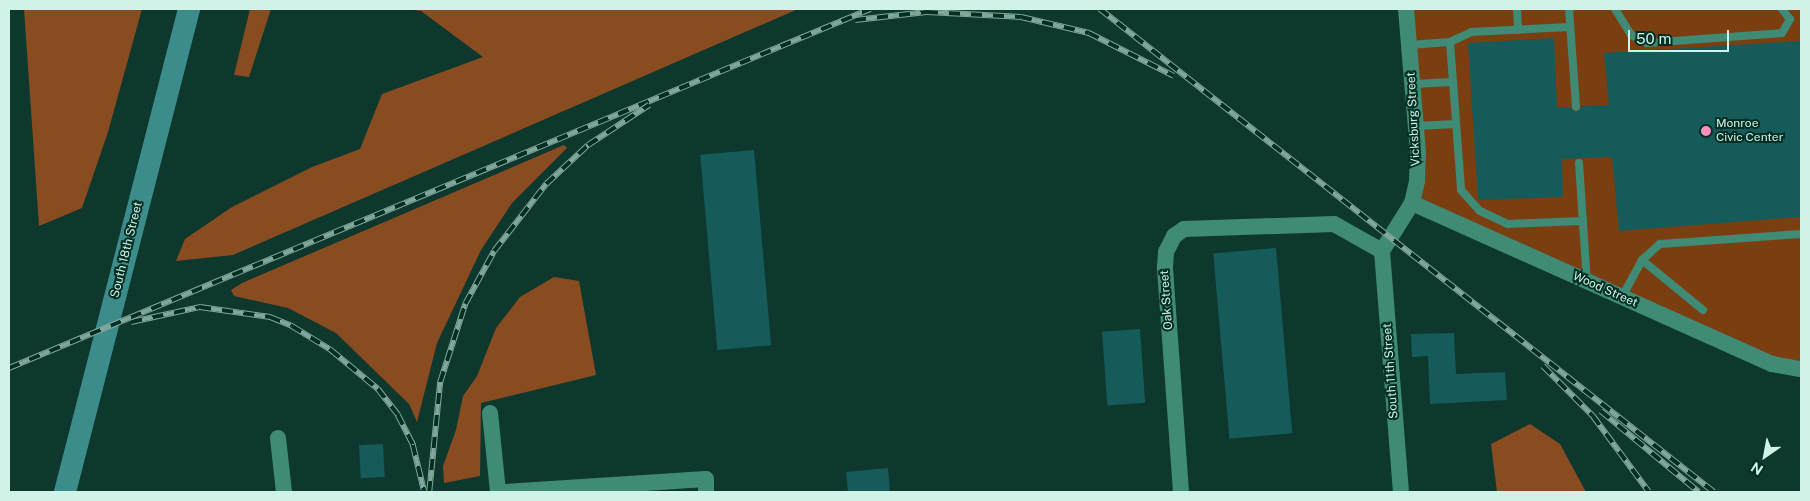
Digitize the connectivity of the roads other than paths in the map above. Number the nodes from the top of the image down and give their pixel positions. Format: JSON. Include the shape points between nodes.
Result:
{"nodes":[{"id":1,"x":188,"y":9,"type":"edge"},
{"id":2,"x":1406,"y":9,"type":"edge"},
{"id":3,"x":1517,"y":9,"type":"edge"},
{"id":4,"x":1569,"y":9,"type":"edge"},
{"id":5,"x":1615,"y":9,"type":"edge"},
{"id":6,"x":1782,"y":9,"type":"edge"},
{"id":7,"x":1570,"y":27,"type":"junction"},
{"id":8,"x":1518,"y":30,"type":"junction"},
{"id":9,"x":1450,"y":42,"type":"junction"},
{"id":10,"x":1409,"y":44,"type":"junction"},
{"id":11,"x":1453,"y":82,"type":"junction"},
{"id":12,"x":1412,"y":84,"type":"junction"},
{"id":13,"x":1576,"y":107,"type":"dead end"},
{"id":14,"x":1456,"y":124,"type":"junction"},
{"id":15,"x":1415,"y":126,"type":"junction"},
{"id":16,"x":1579,"y":163,"type":"dead end"},
{"id":17,"x":1412,"y":203,"type":"junction"},
{"id":18,"x":1583,"y":221,"type":"junction"},
{"id":19,"x":1801,"y":234,"type":"edge"},
{"id":20,"x":1382,"y":251,"type":"junction"},
{"id":21,"x":1642,"y":260,"type":"junction"},
{"id":22,"x":1587,"y":282,"type":"junction"},
{"id":23,"x":1622,"y":297,"type":"junction"},
{"id":24,"x":1703,"y":310,"type":"dead end"},
{"id":25,"x":1801,"y":370,"type":"edge"},
{"id":26,"x":490,"y":414,"type":"dead end"},
{"id":27,"x":278,"y":438,"type":"dead end"},
{"id":28,"x":706,"y":486,"type":"edge"},
{"id":29,"x":65,"y":492,"type":"edge"},
{"id":30,"x":284,"y":492,"type":"edge"},
{"id":31,"x":498,"y":492,"type":"edge"},
{"id":32,"x":506,"y":492,"type":"edge"},
{"id":33,"x":1181,"y":492,"type":"edge"},
{"id":34,"x":1401,"y":492,"type":"edge"}],
"edges":[{"from":1,"to":29,"type":"main road","name":"South 18th Street"},
{"from":2,"to":10,"type":"street","name":"Vicksburg Street"},
{"from":3,"to":8,"type":"lane"},
{"from":4,"to":7,"type":"lane"},
{"from":5,"to":6,"type":"lane","via":[[1631,35],[1647,43],[1782,33],[1790,19]]},
{"from":7,"to":8,"type":"lane"},
{"from":7,"to":13,"type":"lane"},
{"from":8,"to":9,"type":"lane","via":[[1471,32]]},
{"from":9,"to":10,"type":"lane"},
{"from":9,"to":11,"type":"lane"},
{"from":10,"to":12,"type":"street","name":"Vicksburg Street"},
{"from":11,"to":12,"type":"lane"},
{"from":11,"to":14,"type":"lane"},
{"from":12,"to":15,"type":"street","name":"Vicksburg Street"},
{"from":14,"to":15,"type":"lane"},
{"from":14,"to":18,"type":"lane","via":[[1461,190],[1480,211],[1508,224]]},
{"from":15,"to":17,"type":"street","name":"Vicksburg Street","via":[[1417,181]]},
{"from":16,"to":18,"type":"lane"},
{"from":17,"to":20,"type":"street","name":"Vicksburg Street"},
{"from":17,"to":22,"type":"street","name":"Wood Street"},
{"from":18,"to":22,"type":"lane"},
{"from":19,"to":21,"type":"lane","via":[[1660,244]]},
{"from":20,"to":33,"type":"street","name":"Oak Street","via":[[1334,224],[1184,229],[1174,236],[1166,252],[1165,267]]},
{"from":20,"to":34,"type":"street","name":"South 11th Street"},
{"from":21,"to":23,"type":"lane"},
{"from":21,"to":24,"type":"lane"},
{"from":22,"to":23,"type":"street","name":"Wood Street"},
{"from":23,"to":25,"type":"street","name":"Wood Street","via":[[1772,364]]},
{"from":26,"to":31,"type":"street"},
{"from":27,"to":30,"type":"street"},
{"from":28,"to":32,"type":"street"}]}
